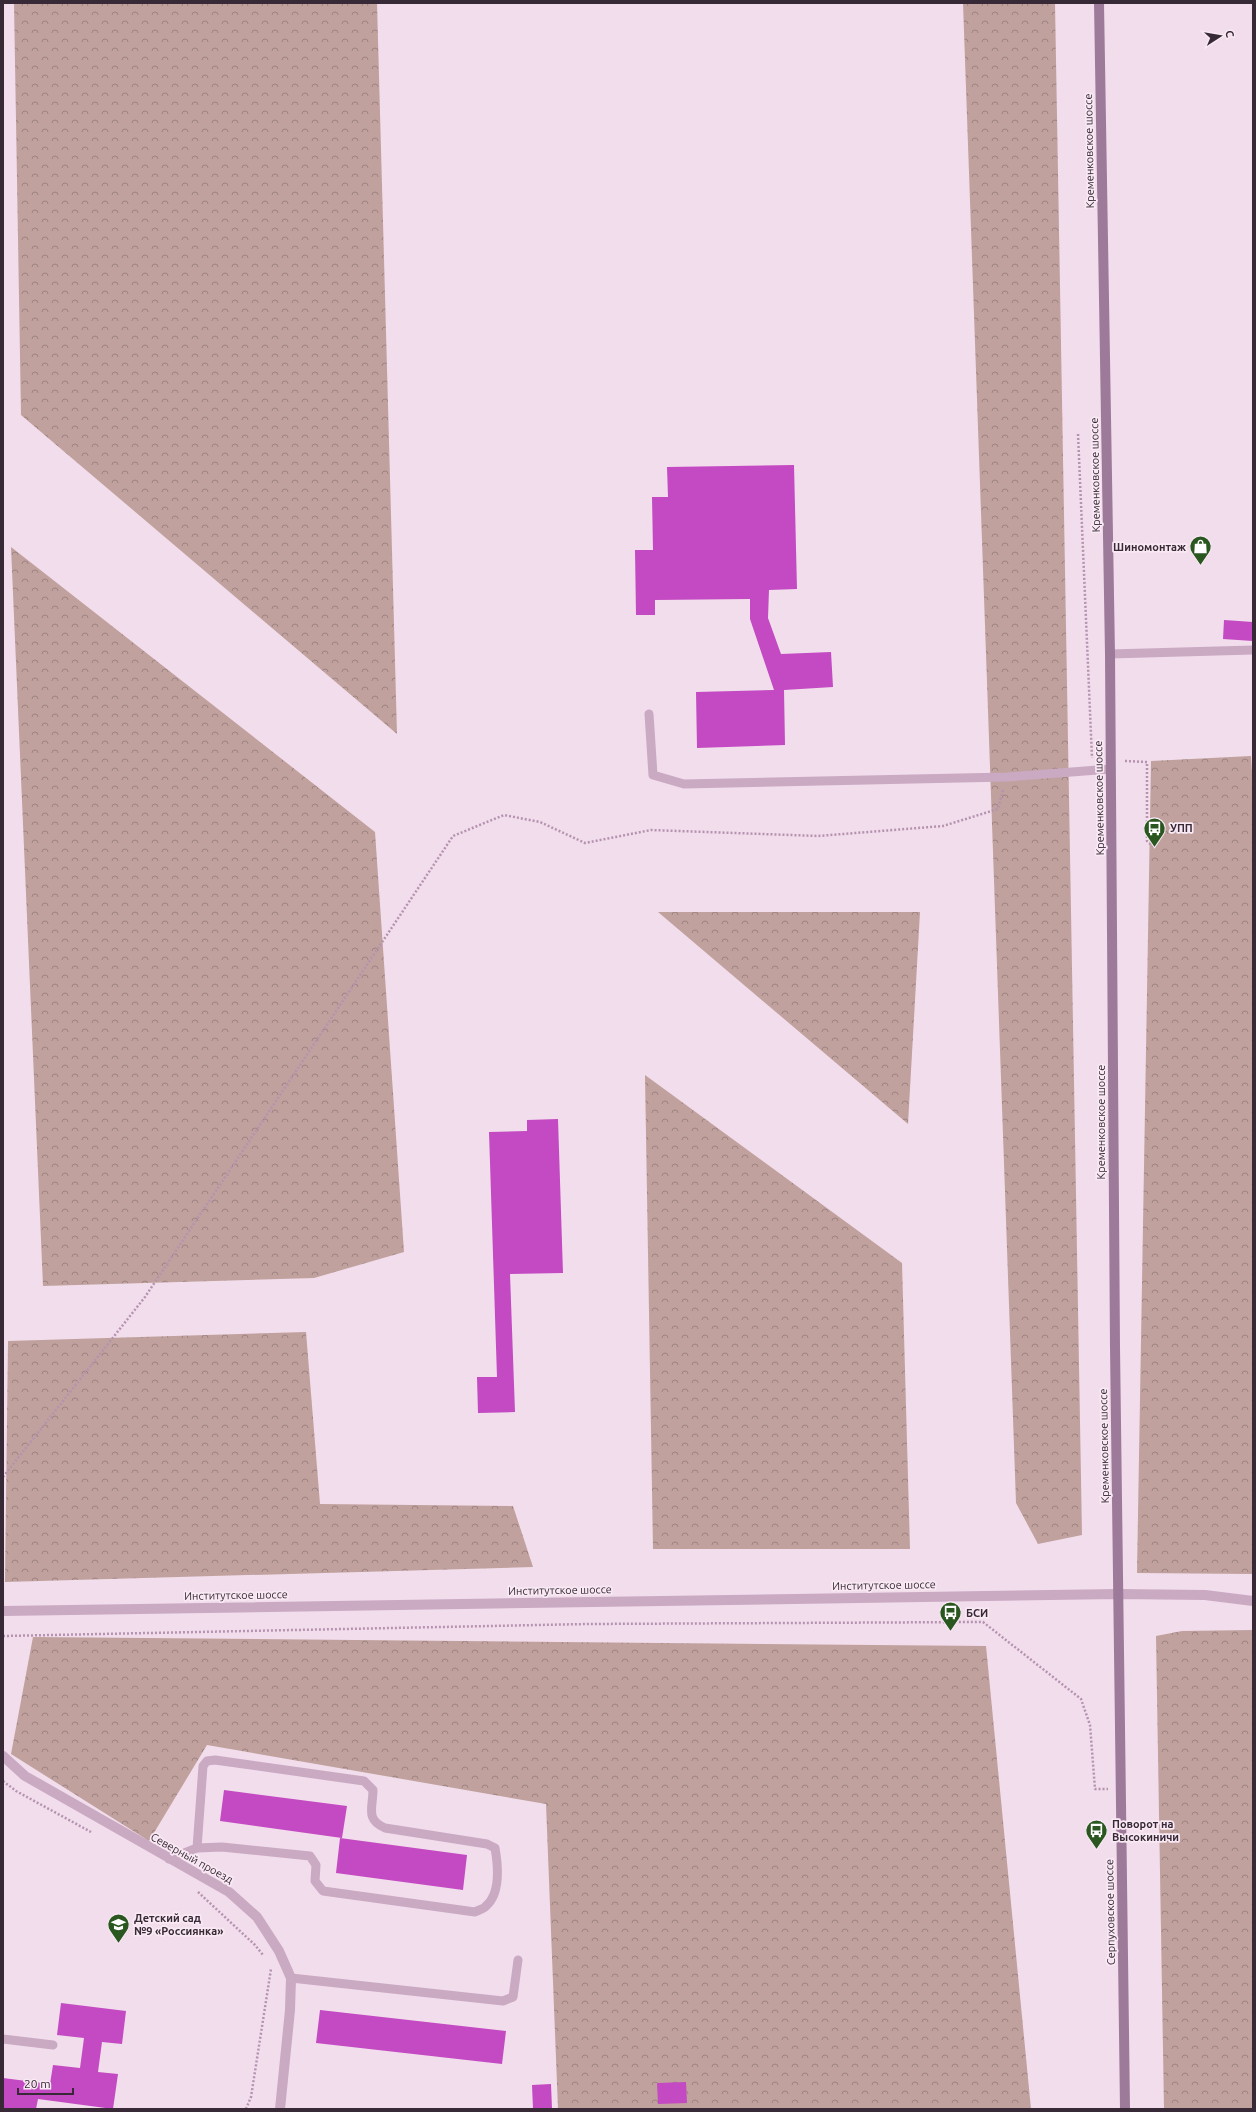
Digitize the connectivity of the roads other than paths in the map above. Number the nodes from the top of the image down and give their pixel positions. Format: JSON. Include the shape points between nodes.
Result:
{"nodes":[{"id":1,"x":1098,"y":3,"type":"edge"},
{"id":2,"x":1253,"y":650,"type":"edge"},
{"id":3,"x":1110,"y":654,"type":"junction"},
{"id":4,"x":649,"y":714,"type":"dead end"},
{"id":5,"x":1111,"y":764,"type":"junction"},
{"id":6,"x":1118,"y":1594,"type":"junction"},
{"id":7,"x":1253,"y":1601,"type":"edge"},
{"id":8,"x":3,"y":1611,"type":"edge"},
{"id":9,"x":3,"y":1756,"type":"edge"},
{"id":10,"x":197,"y":1848,"type":"junction"},
{"id":11,"x":169,"y":1859,"type":"junction"},
{"id":12,"x":518,"y":1960,"type":"dead end"},
{"id":13,"x":291,"y":1978,"type":"junction"},
{"id":14,"x":3,"y":2039,"type":"edge"},
{"id":15,"x":53,"y":2045,"type":"dead end"},
{"id":16,"x":280,"y":2109,"type":"edge"},
{"id":17,"x":1125,"y":2109,"type":"edge"}],
"edges":[{"from":1,"to":3,"type":"main road","name":"Кременковское шоссе"},
{"from":2,"to":3,"type":"lane"},
{"from":3,"to":5,"type":"main road","name":"Кременковское шоссе"},
{"from":4,"to":5,"type":"lane","via":[[653,775],[684,784],[1007,777]]},
{"from":5,"to":6,"type":"main road","name":"Кременковское шоссе"},
{"from":6,"to":7,"type":"street","name":"Институтское шоссе","via":[[1205,1595]]},
{"from":6,"to":8,"type":"street","name":"Институтское шоссе"},
{"from":6,"to":17,"type":"main road","name":"Серпуховское шоссе"},
{"from":9,"to":11,"type":"street","name":"Северный проезд","via":[[25,1776]]},
{"from":10,"to":10,"type":"lane","via":[[222,1847],[310,1856],[316,1865],[315,1881],[323,1891],[475,1912],[486,1907],[494,1896],[497,1878],[496,1848],[486,1844],[385,1828],[374,1823],[371,1816],[373,1790],[364,1781],[215,1760],[207,1761],[203,1766]]},
{"from":10,"to":11,"type":"lane"},
{"from":11,"to":13,"type":"street","name":"Северный проезд","via":[[230,1892],[257,1917],[280,1951]]},
{"from":12,"to":13,"type":"lane","via":[[513,1997],[502,2001]]},
{"from":13,"to":16,"type":"street","name":"Северный проезд"},
{"from":14,"to":15,"type":"lane"}]}
